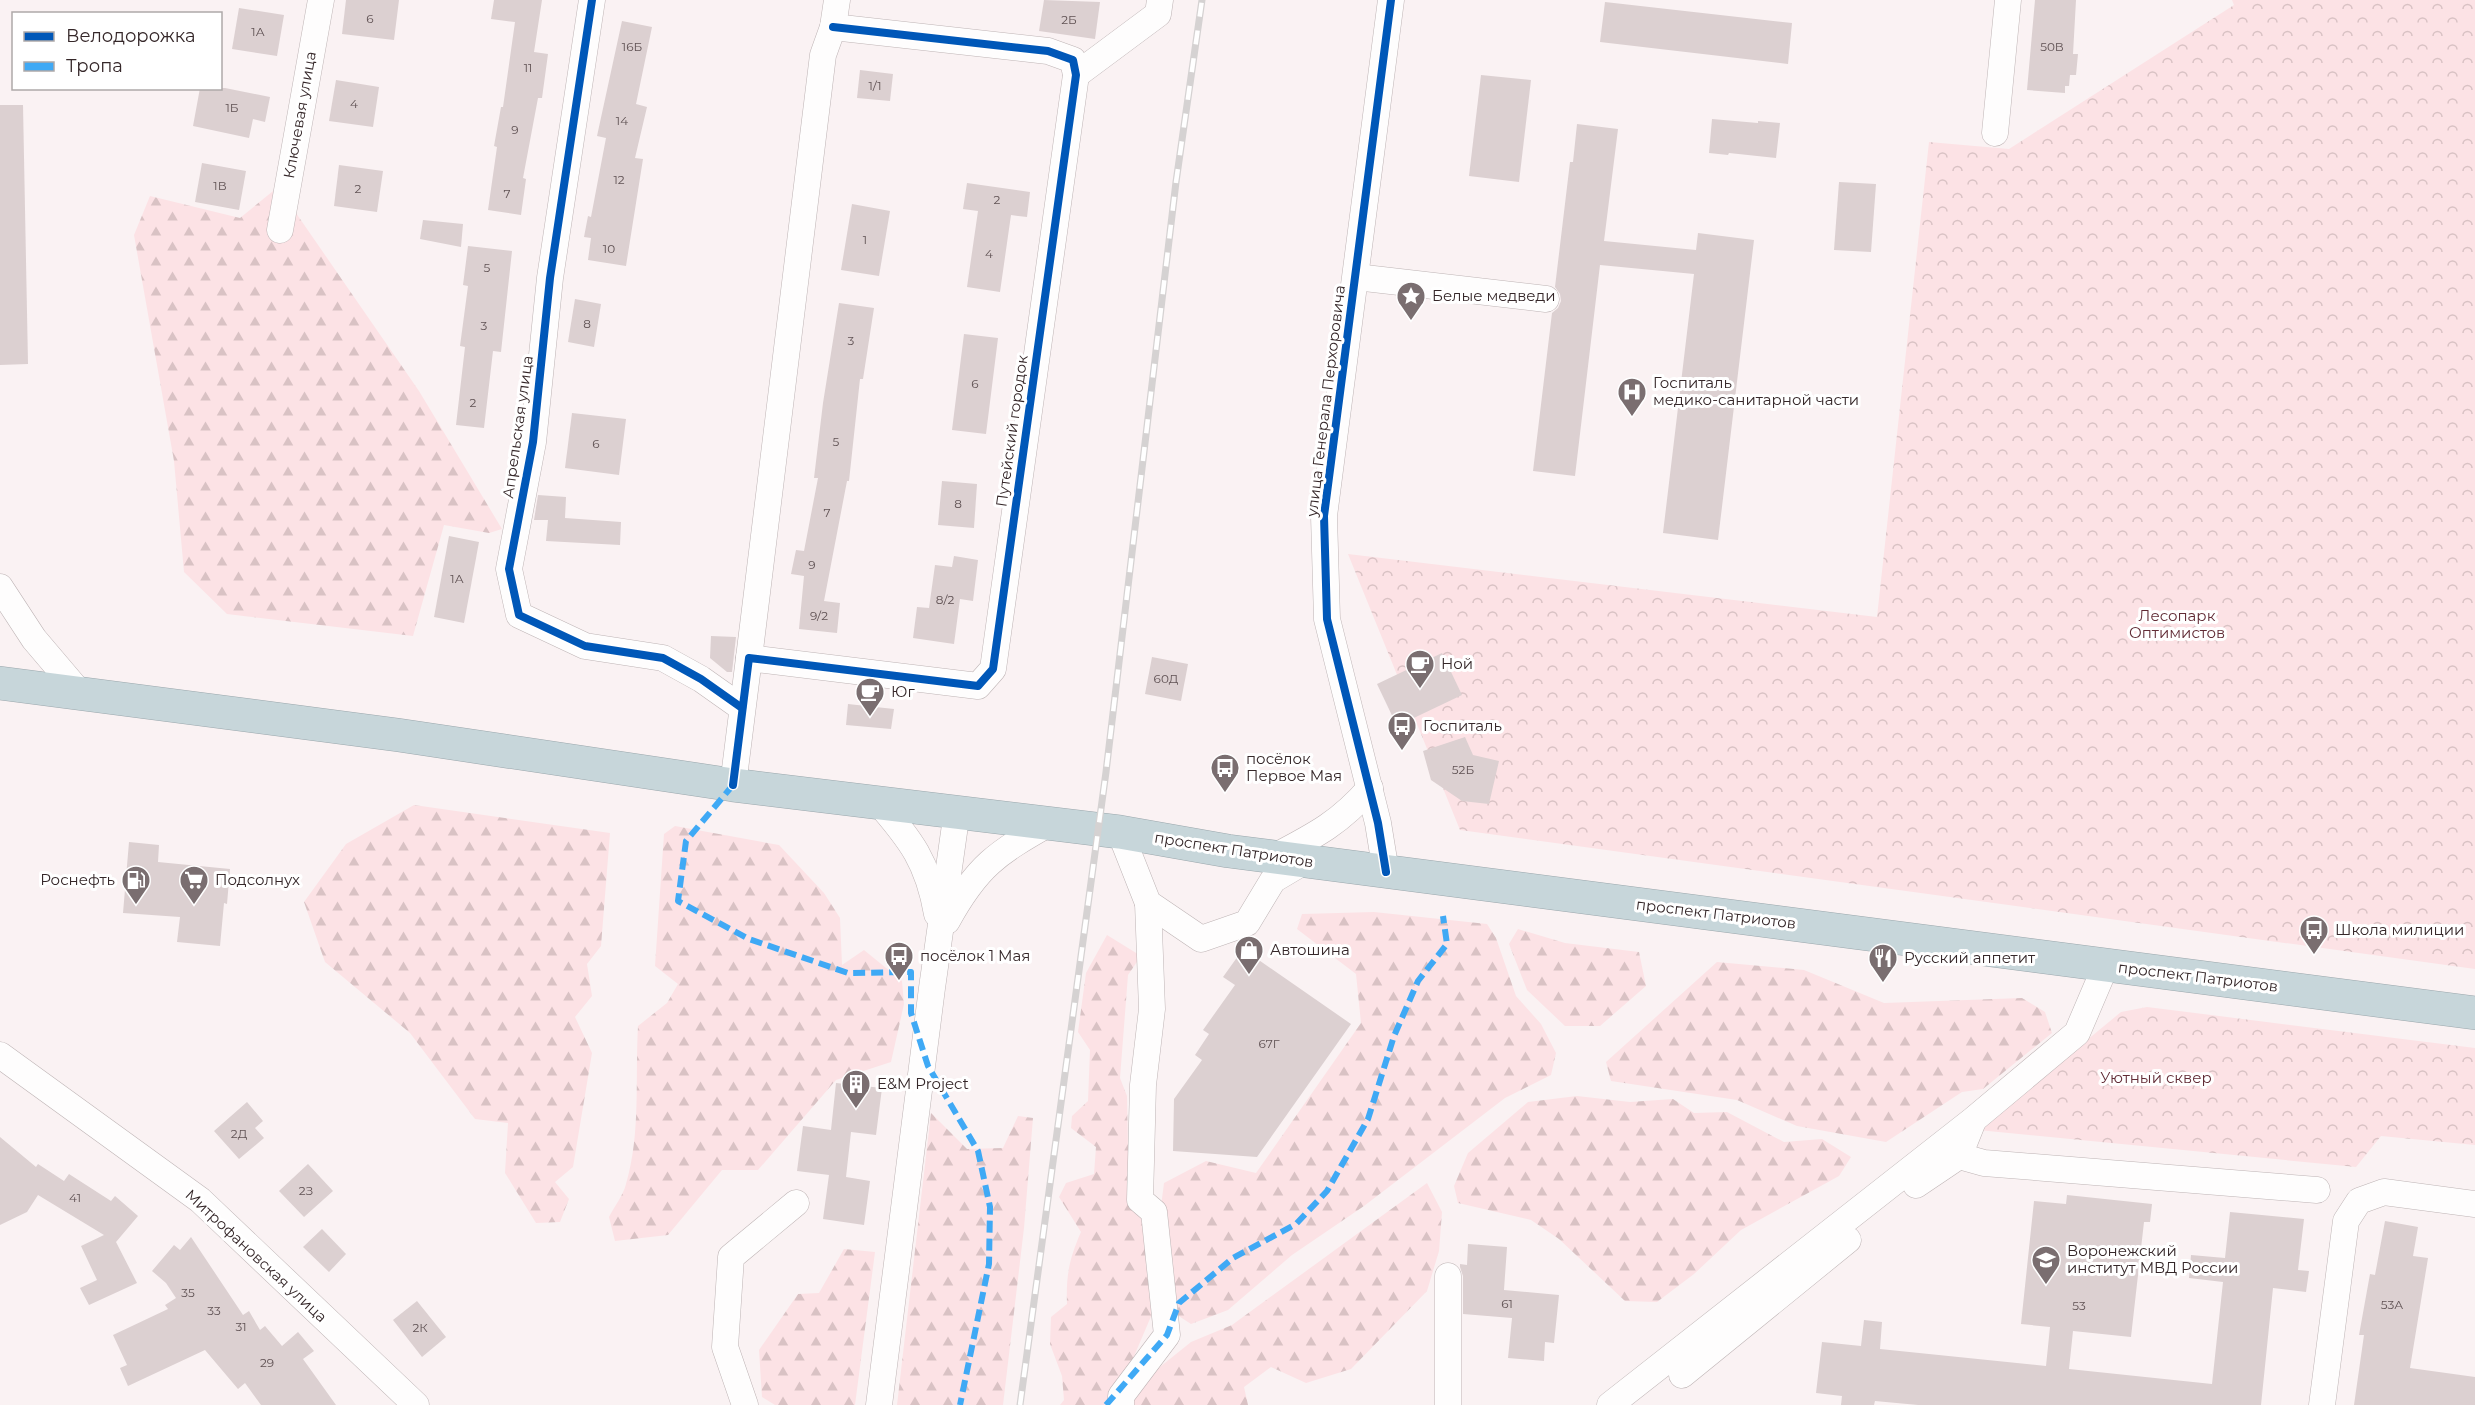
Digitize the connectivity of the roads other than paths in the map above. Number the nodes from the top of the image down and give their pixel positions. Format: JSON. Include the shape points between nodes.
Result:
{"nodes":[{"id":1,"x":321,"y":0,"type":"edge"},
{"id":2,"x":592,"y":0,"type":"edge"},
{"id":3,"x":837,"y":0,"type":"edge"},
{"id":4,"x":1160,"y":0,"type":"edge"},
{"id":5,"x":1391,"y":0,"type":"edge"},
{"id":6,"x":2008,"y":0,"type":"edge"},
{"id":7,"x":833,"y":27,"type":"junction"},
{"id":8,"x":1076,"y":75,"type":"junction"},
{"id":9,"x":1995,"y":133,"type":"dead end"},
{"id":10,"x":280,"y":230,"type":"dead end"},
{"id":11,"x":1356,"y":277,"type":"junction"},
{"id":12,"x":1546,"y":299,"type":"dead end"},
{"id":13,"x":0,"y":587,"type":"edge"},
{"id":14,"x":748,"y":658,"type":"junction"},
{"id":15,"x":0,"y":683,"type":"edge"},
{"id":16,"x":79,"y":692,"type":"junction"},
{"id":17,"x":742,"y":708,"type":"junction"},
{"id":18,"x":733,"y":785,"type":"junction"},
{"id":19,"x":1370,"y":788,"type":"junction"},
{"id":20,"x":877,"y":801,"type":"junction"},
{"id":21,"x":957,"y":811,"type":"junction"},
{"id":22,"x":1050,"y":823,"type":"junction"},
{"id":23,"x":1120,"y":832,"type":"junction"},
{"id":24,"x":1289,"y":859,"type":"junction"},
{"id":25,"x":1386,"y":872,"type":"junction"},
{"id":26,"x":1148,"y":903,"type":"junction"},
{"id":27,"x":941,"y":932,"type":"junction"},
{"id":28,"x":2106,"y":965,"type":"junction"},
{"id":29,"x":2475,"y":1013,"type":"edge"},
{"id":30,"x":0,"y":1055,"type":"edge"},
{"id":31,"x":1973,"y":1120,"type":"junction"},
{"id":32,"x":1959,"y":1156,"type":"junction"},
{"id":33,"x":2317,"y":1190,"type":"dead end"},
{"id":34,"x":796,"y":1203,"type":"dead end"},
{"id":35,"x":2475,"y":1204,"type":"edge"},
{"id":36,"x":1448,"y":1276,"type":"dead end"},
{"id":37,"x":1682,"y":1375,"type":"dead end"},
{"id":38,"x":416,"y":1405,"type":"edge"},
{"id":39,"x":745,"y":1405,"type":"edge"},
{"id":40,"x":879,"y":1405,"type":"edge"},
{"id":41,"x":1121,"y":1405,"type":"edge"},
{"id":42,"x":1448,"y":1405,"type":"edge"},
{"id":43,"x":1610,"y":1405,"type":"edge"},
{"id":44,"x":2322,"y":1405,"type":"edge"}],
"edges":[{"from":1,"to":10,"type":"street","name":"Ключевая улица"},
{"from":2,"to":17,"type":"street","name":"Апрельская улица","via":[[550,278],[533,442],[509,569],[519,615],[585,646],[663,658]]},
{"from":3,"to":7,"type":"street"},
{"from":4,"to":8,"type":"street","via":[[1158,14]]},
{"from":5,"to":11,"type":"street","name":"улица Генерала Перхоровича"},
{"from":6,"to":9,"type":"street"},
{"from":7,"to":8,"type":"street","via":[[1048,51],[1073,60]]},
{"from":7,"to":14,"type":"street","via":[[823,55]]},
{"from":8,"to":14,"type":"street","name":"Путейский городок","via":[[993,669],[978,686]]},
{"from":11,"to":12,"type":"street"},
{"from":11,"to":19,"type":"street","name":"улица Генерала Перхоровича","via":[[1324,516],[1327,619]]},
{"from":13,"to":16,"type":"street","via":[[34,639]]},
{"from":14,"to":17,"type":"street"},
{"from":15,"to":16,"type":"highway","name":"проспект Патриотов"},
{"from":16,"to":18,"type":"highway","name":"проспект Патриотов"},
{"from":17,"to":18,"type":"street"},
{"from":18,"to":20,"type":"highway","name":"проспект Патриотов"},
{"from":19,"to":24,"type":"street","via":[[1358,803]]},
{"from":19,"to":25,"type":"street","name":"улица Генерала Перхоровича"},
{"from":20,"to":21,"type":"highway","name":"проспект Патриотов"},
{"from":20,"to":27,"type":"street","via":[[908,836],[921,860]]},
{"from":21,"to":22,"type":"highway","name":"проспект Патриотов"},
{"from":21,"to":27,"type":"street"},
{"from":22,"to":23,"type":"highway","name":"проспект Патриотов"},
{"from":22,"to":27,"type":"street","via":[[995,856],[983,868],[960,896]]},
{"from":23,"to":24,"type":"highway","name":"проспект Патриотов"},
{"from":23,"to":26,"type":"street"},
{"from":24,"to":25,"type":"highway","name":"проспект Патриотов"},
{"from":24,"to":26,"type":"street","via":[[1247,922],[1201,939]]},
{"from":25,"to":28,"type":"highway","name":"проспект Патриотов"},
{"from":26,"to":41,"type":"street","via":[[1152,1009],[1143,1085],[1140,1200],[1154,1212],[1167,1335],[1121,1396]]},
{"from":27,"to":40,"type":"street"},
{"from":28,"to":29,"type":"highway","name":"проспект Патриотов"},
{"from":28,"to":31,"type":"street","via":[[2077,1033]]},
{"from":30,"to":38,"type":"street","name":"Митрофановская улица","via":[[200,1200]]},
{"from":31,"to":32,"type":"street"},
{"from":31,"to":43,"type":"street"},
{"from":32,"to":33,"type":"street","via":[[1984,1163]]},
{"from":32,"to":37,"type":"street","via":[[1927,1176]]},
{"from":34,"to":39,"type":"street","via":[[731,1257],[725,1347]]},
{"from":35,"to":44,"type":"street","via":[[2384,1192],[2359,1201],[2346,1221]]},
{"from":36,"to":42,"type":"street"}]}
